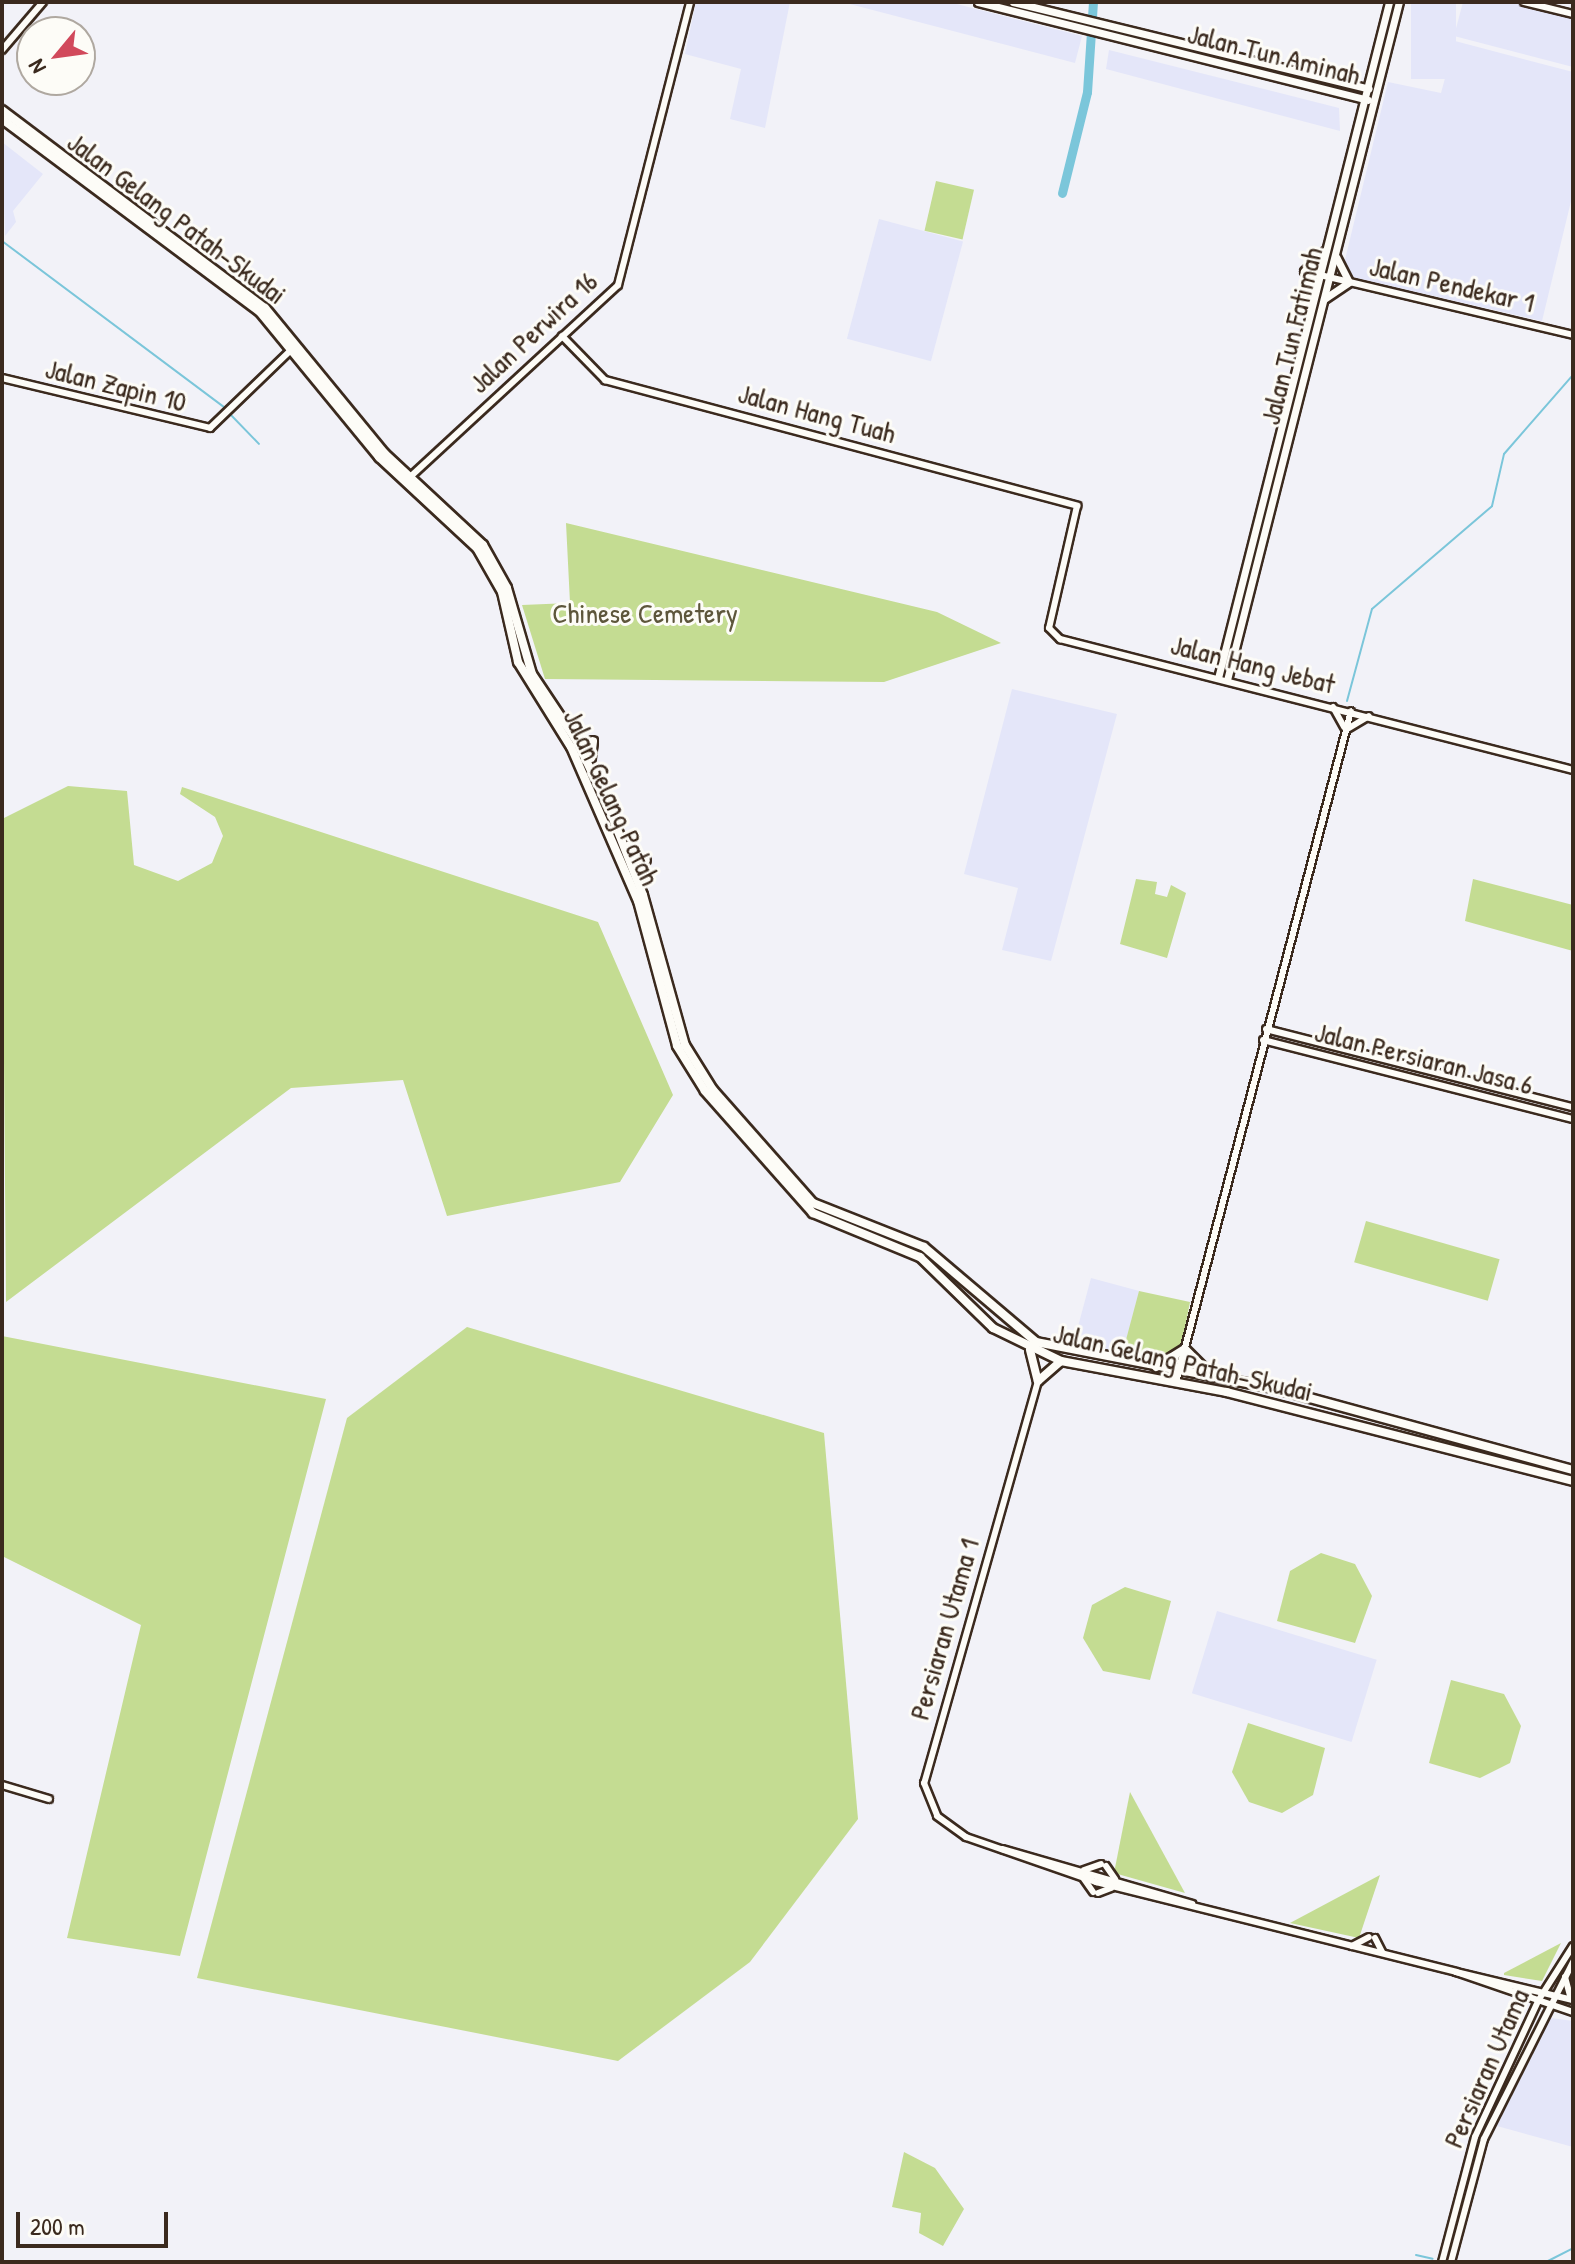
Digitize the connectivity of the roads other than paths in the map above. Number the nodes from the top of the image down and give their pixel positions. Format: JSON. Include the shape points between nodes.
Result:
{"nodes":[{"id":1,"x":43,"y":2,"type":"edge"},
{"id":2,"x":690,"y":2,"type":"edge"},
{"id":3,"x":978,"y":2,"type":"edge"},
{"id":4,"x":1013,"y":2,"type":"edge"},
{"id":5,"x":1389,"y":2,"type":"edge"},
{"id":6,"x":1399,"y":2,"type":"edge"},
{"id":7,"x":1524,"y":2,"type":"edge"},
{"id":8,"x":1573,"y":14,"type":"edge"},
{"id":9,"x":1074,"y":22,"type":"junction"},
{"id":10,"x":1100,"y":29,"type":"junction"},
{"id":11,"x":2,"y":50,"type":"edge"},
{"id":12,"x":1366,"y":89,"type":"junction"},
{"id":13,"x":1377,"y":91,"type":"junction"},
{"id":14,"x":1364,"y":99,"type":"junction"},
{"id":15,"x":1374,"y":102,"type":"junction"},
{"id":16,"x":2,"y":110,"type":"edge"},
{"id":17,"x":2,"y":119,"type":"edge"},
{"id":18,"x":1351,"y":193,"type":"junction"},
{"id":19,"x":1336,"y":216,"type":"junction"},
{"id":20,"x":1332,"y":249,"type":"junction"},
{"id":21,"x":1304,"y":271,"type":"dead end"},
{"id":22,"x":1324,"y":276,"type":"junction"},
{"id":23,"x":1349,"y":282,"type":"junction"},
{"id":24,"x":1322,"y":301,"type":"junction"},
{"id":25,"x":1573,"y":335,"type":"edge"},
{"id":26,"x":562,"y":336,"type":"junction"},
{"id":27,"x":294,"y":348,"type":"junction"},
{"id":28,"x":2,"y":378,"type":"edge"},
{"id":29,"x":409,"y":478,"type":"junction"},
{"id":30,"x":1077,"y":506,"type":"joint"},
{"id":31,"x":1223,"y":679,"type":"junction"},
{"id":32,"x":1332,"y":706,"type":"junction"},
{"id":33,"x":1351,"y":711,"type":"junction"},
{"id":34,"x":1371,"y":716,"type":"junction"},
{"id":35,"x":564,"y":721,"type":"junction"},
{"id":36,"x":1344,"y":735,"type":"junction"},
{"id":37,"x":1573,"y":770,"type":"edge"},
{"id":38,"x":600,"y":789,"type":"junction"},
{"id":39,"x":614,"y":821,"type":"junction"},
{"id":40,"x":646,"y":860,"type":"dead end"},
{"id":41,"x":1266,"y":1029,"type":"junction"},
{"id":42,"x":674,"y":1031,"type":"junction"},
{"id":43,"x":1263,"y":1040,"type":"junction"},
{"id":44,"x":1573,"y":1107,"type":"edge"},
{"id":45,"x":1573,"y":1119,"type":"edge"},
{"id":46,"x":1185,"y":1349,"type":"junction"},
{"id":47,"x":1030,"y":1350,"type":"junction"},
{"id":48,"x":1061,"y":1361,"type":"junction"},
{"id":49,"x":1153,"y":1367,"type":"junction"},
{"id":50,"x":1178,"y":1377,"type":"junction"},
{"id":51,"x":1213,"y":1377,"type":"junction"},
{"id":52,"x":1038,"y":1381,"type":"junction"},
{"id":53,"x":1315,"y":1400,"type":"junction"},
{"id":54,"x":1312,"y":1414,"type":"junction"},
{"id":55,"x":1573,"y":1470,"type":"edge"},
{"id":56,"x":1573,"y":1481,"type":"edge"},
{"id":57,"x":2,"y":1785,"type":"edge"},
{"id":58,"x":49,"y":1799,"type":"dead end"},
{"id":59,"x":1081,"y":1873,"type":"junction"},
{"id":60,"x":1118,"y":1884,"type":"junction"},
{"id":61,"x":1352,"y":1946,"type":"junction"},
{"id":62,"x":1573,"y":1946,"type":"edge"},
{"id":63,"x":1384,"y":1955,"type":"junction"},
{"id":64,"x":1573,"y":1962,"type":"edge"},
{"id":65,"x":1456,"y":1972,"type":"junction"},
{"id":66,"x":1566,"y":1973,"type":"junction"},
{"id":67,"x":1500,"y":1989,"type":"junction"},
{"id":68,"x":1543,"y":1991,"type":"junction"},
{"id":69,"x":1552,"y":1994,"type":"junction"},
{"id":70,"x":1572,"y":1999,"type":"edge"},
{"id":71,"x":1538,"y":2001,"type":"junction"},
{"id":72,"x":1546,"y":2004,"type":"junction"},
{"id":73,"x":1573,"y":2012,"type":"edge"},
{"id":74,"x":1527,"y":2027,"type":"junction"},
{"id":75,"x":1442,"y":2262,"type":"edge"},
{"id":76,"x":1451,"y":2262,"type":"edge"}],
"edges":[{"from":1,"to":11,"type":"street"},
{"from":2,"to":26,"type":"street","name":"Jalan Perwira 16","via":[[618,285]]},
{"from":3,"to":9,"type":"main road","name":"Jalan Tun Aminah"},
{"from":4,"to":9,"type":"main road","name":"Jalan Tun Aminah"},
{"from":5,"to":12,"type":"main road","name":"Jalan Tun Fatimah"},
{"from":6,"to":13,"type":"main road","name":"Jalan Tun Fatimah"},
{"from":7,"to":8,"type":"street"},
{"from":9,"to":10,"type":"main road","name":"Jalan Tun Aminah"},
{"from":10,"to":12,"type":"main road","name":"Jalan Tun Aminah"},
{"from":10,"to":14,"type":"main road","name":"Jalan Tun Aminah"},
{"from":12,"to":13,"type":"main road","name":"Jalan Tun Aminah"},
{"from":12,"to":14,"type":"main road","name":"Jalan Tun Fatimah"},
{"from":13,"to":15,"type":"main road","name":"Jalan Tun Fatimah"},
{"from":14,"to":15,"type":"main road","name":"Jalan Tun Aminah"},
{"from":14,"to":19,"type":"main road","name":"Jalan Tun Fatimah"},
{"from":15,"to":18,"type":"main road","name":"Jalan Tun Fatimah"},
{"from":16,"to":27,"type":"main road","name":"Jalan Gelang Patah-Skudai","via":[[168,242],[249,295]]},
{"from":17,"to":27,"type":"main road","name":"Jalan Gelang Patah-Skudai","via":[[163,246],[244,299]]},
{"from":18,"to":19,"type":"main road"},
{"from":18,"to":20,"type":"main road","name":"Jalan Tun Fatimah"},
{"from":19,"to":20,"type":"main road","name":"Jalan Tun Fatimah"},
{"from":20,"to":21,"type":"main road"},
{"from":20,"to":22,"type":"main road","name":"Jalan Tun Fatimah"},
{"from":20,"to":23,"type":"main road"},
{"from":22,"to":23,"type":"street","name":"Jalan Pendekar 1"},
{"from":22,"to":24,"type":"main road","name":"Jalan Tun Fatimah"},
{"from":22,"to":31,"type":"main road","name":"Jalan Tun Fatimah"},
{"from":23,"to":24,"type":"main road"},
{"from":23,"to":25,"type":"street","name":"Jalan Pendekar 1"},
{"from":24,"to":31,"type":"main road","name":"Jalan Tun Fatimah"},
{"from":26,"to":29,"type":"street","name":"Jalan Perwira 16"},
{"from":26,"to":30,"type":"street","name":"Jalan Hang Tuah","via":[[605,380]]},
{"from":27,"to":28,"type":"street","name":"Jalan Zapin 10","via":[[218,423],[198,428]]},
{"from":27,"to":29,"type":"main road","name":"Jalan Gelang Patah-Skudai"},
{"from":29,"to":35,"type":"main road","name":"Jalan Gelang Patah","via":[[497,566],[532,674]]},
{"from":29,"to":42,"type":"main road","name":"Jalan Gelang Patah","via":[[491,570],[518,662],[571,747],[638,901],[663,1007]]},
{"from":30,"to":31,"type":"street","name":"Jalan Hang Jebat","via":[[1049,632]]},
{"from":31,"to":32,"type":"street","name":"Jalan Hang Jebat"},
{"from":32,"to":33,"type":"street","name":"Jalan Hang Jebat"},
{"from":32,"to":36,"type":"street"},
{"from":33,"to":34,"type":"street","name":"Jalan Hang Jebat"},
{"from":33,"to":36,"type":"street"},
{"from":34,"to":36,"type":"street"},
{"from":34,"to":37,"type":"street","name":"Jalan Hang Jebat"},
{"from":35,"to":38,"type":"main road","name":"Jalan Gelang Patah"},
{"from":35,"to":38,"type":"main road","via":[[580,737],[592,739],[588,751]]},
{"from":36,"to":41,"type":"street"},
{"from":38,"to":39,"type":"main road","name":"Jalan Gelang Patah"},
{"from":39,"to":40,"type":"main road","via":[[636,861]]},
{"from":39,"to":42,"type":"main road","name":"Jalan Gelang Patah","via":[[643,895]]},
{"from":41,"to":43,"type":"street"},
{"from":41,"to":44,"type":"street","name":"Jalan Persiaran Jasa 6"},
{"from":42,"to":47,"type":"main road","name":"Jalan Gelang Patah-Skudai","via":[[686,1064],[813,1213],[920,1257],[993,1328]]},
{"from":42,"to":49,"type":"main road","name":"Jalan Gelang Patah-Skudai","via":[[713,1090],[821,1209],[924,1247],[1036,1342]]},
{"from":43,"to":45,"type":"street","name":"Jalan Persiaran Jasa 6"},
{"from":43,"to":46,"type":"street"},
{"from":46,"to":49,"type":"main road"},
{"from":46,"to":50,"type":"street"},
{"from":46,"to":51,"type":"main road"},
{"from":47,"to":48,"type":"main road","name":"Jalan Gelang Patah-Skudai"},
{"from":47,"to":52,"type":"main road"},
{"from":48,"to":50,"type":"main road","name":"Jalan Gelang Patah-Skudai"},
{"from":48,"to":52,"type":"main road"},
{"from":49,"to":50,"type":"main road","name":"Jalan Gelang Patah-Skudai"},
{"from":50,"to":51,"type":"main road","name":"Jalan Gelang Patah-Skudai"},
{"from":50,"to":54,"type":"main road","name":"Jalan Gelang Patah-Skudai"},
{"from":51,"to":53,"type":"main road","name":"Jalan Gelang Patah-Skudai"},
{"from":52,"to":59,"type":"street","name":"Persiaran Utama 1","via":[[924,1783],[950,1829]]},
{"from":53,"to":54,"type":"main road","via":[[1288,1400]]},
{"from":53,"to":55,"type":"main road","name":"Jalan Gelang Patah-Skudai"},
{"from":54,"to":56,"type":"main road","name":"Jalan Gelang Patah-Skudai"},
{"from":57,"to":58,"type":"street"},
{"from":59,"to":60,"type":"street","name":"Persiaran Utama 1"},
{"from":59,"to":60,"type":"street","via":[[1096,1892]]},
{"from":59,"to":60,"type":"street","via":[[1104,1865]]},
{"from":60,"to":61,"type":"street","name":"Persiaran Utama 1"},
{"from":61,"to":63,"type":"street","name":"Persiaran Utama 1"},
{"from":61,"to":63,"type":"street","via":[[1372,1938]]},
{"from":62,"to":68,"type":"street","name":"Persiaran Utama"},
{"from":63,"to":65,"type":"street","name":"Persiaran Utama 1"},
{"from":64,"to":66,"type":"street","name":"Persiaran Utama"},
{"from":65,"to":67,"type":"street","name":"Persiaran Utama 1"},
{"from":65,"to":68,"type":"street","name":"Persiaran Utama 1"},
{"from":66,"to":69,"type":"street","name":"Persiaran Utama"},
{"from":66,"to":70,"type":"street"},
{"from":67,"to":71,"type":"street","name":"Persiaran Utama 1"},
{"from":67,"to":74,"type":"street","via":[[1528,2003]]},
{"from":68,"to":69,"type":"street","name":"Persiaran Utama 1"},
{"from":68,"to":71,"type":"street","name":"Persiaran Utama"},
{"from":69,"to":70,"type":"street","name":"Persiaran Utama 1"},
{"from":69,"to":72,"type":"street","name":"Persiaran Utama"},
{"from":71,"to":72,"type":"street","name":"Persiaran Utama 1"},
{"from":71,"to":74,"type":"street","name":"Persiaran Utama"},
{"from":72,"to":73,"type":"street","name":"Persiaran Utama 1"},
{"from":72,"to":76,"type":"street","name":"Persiaran Utama","via":[[1484,2139]]},
{"from":74,"to":75,"type":"street","name":"Persiaran Utama","via":[[1475,2137]]}]}
